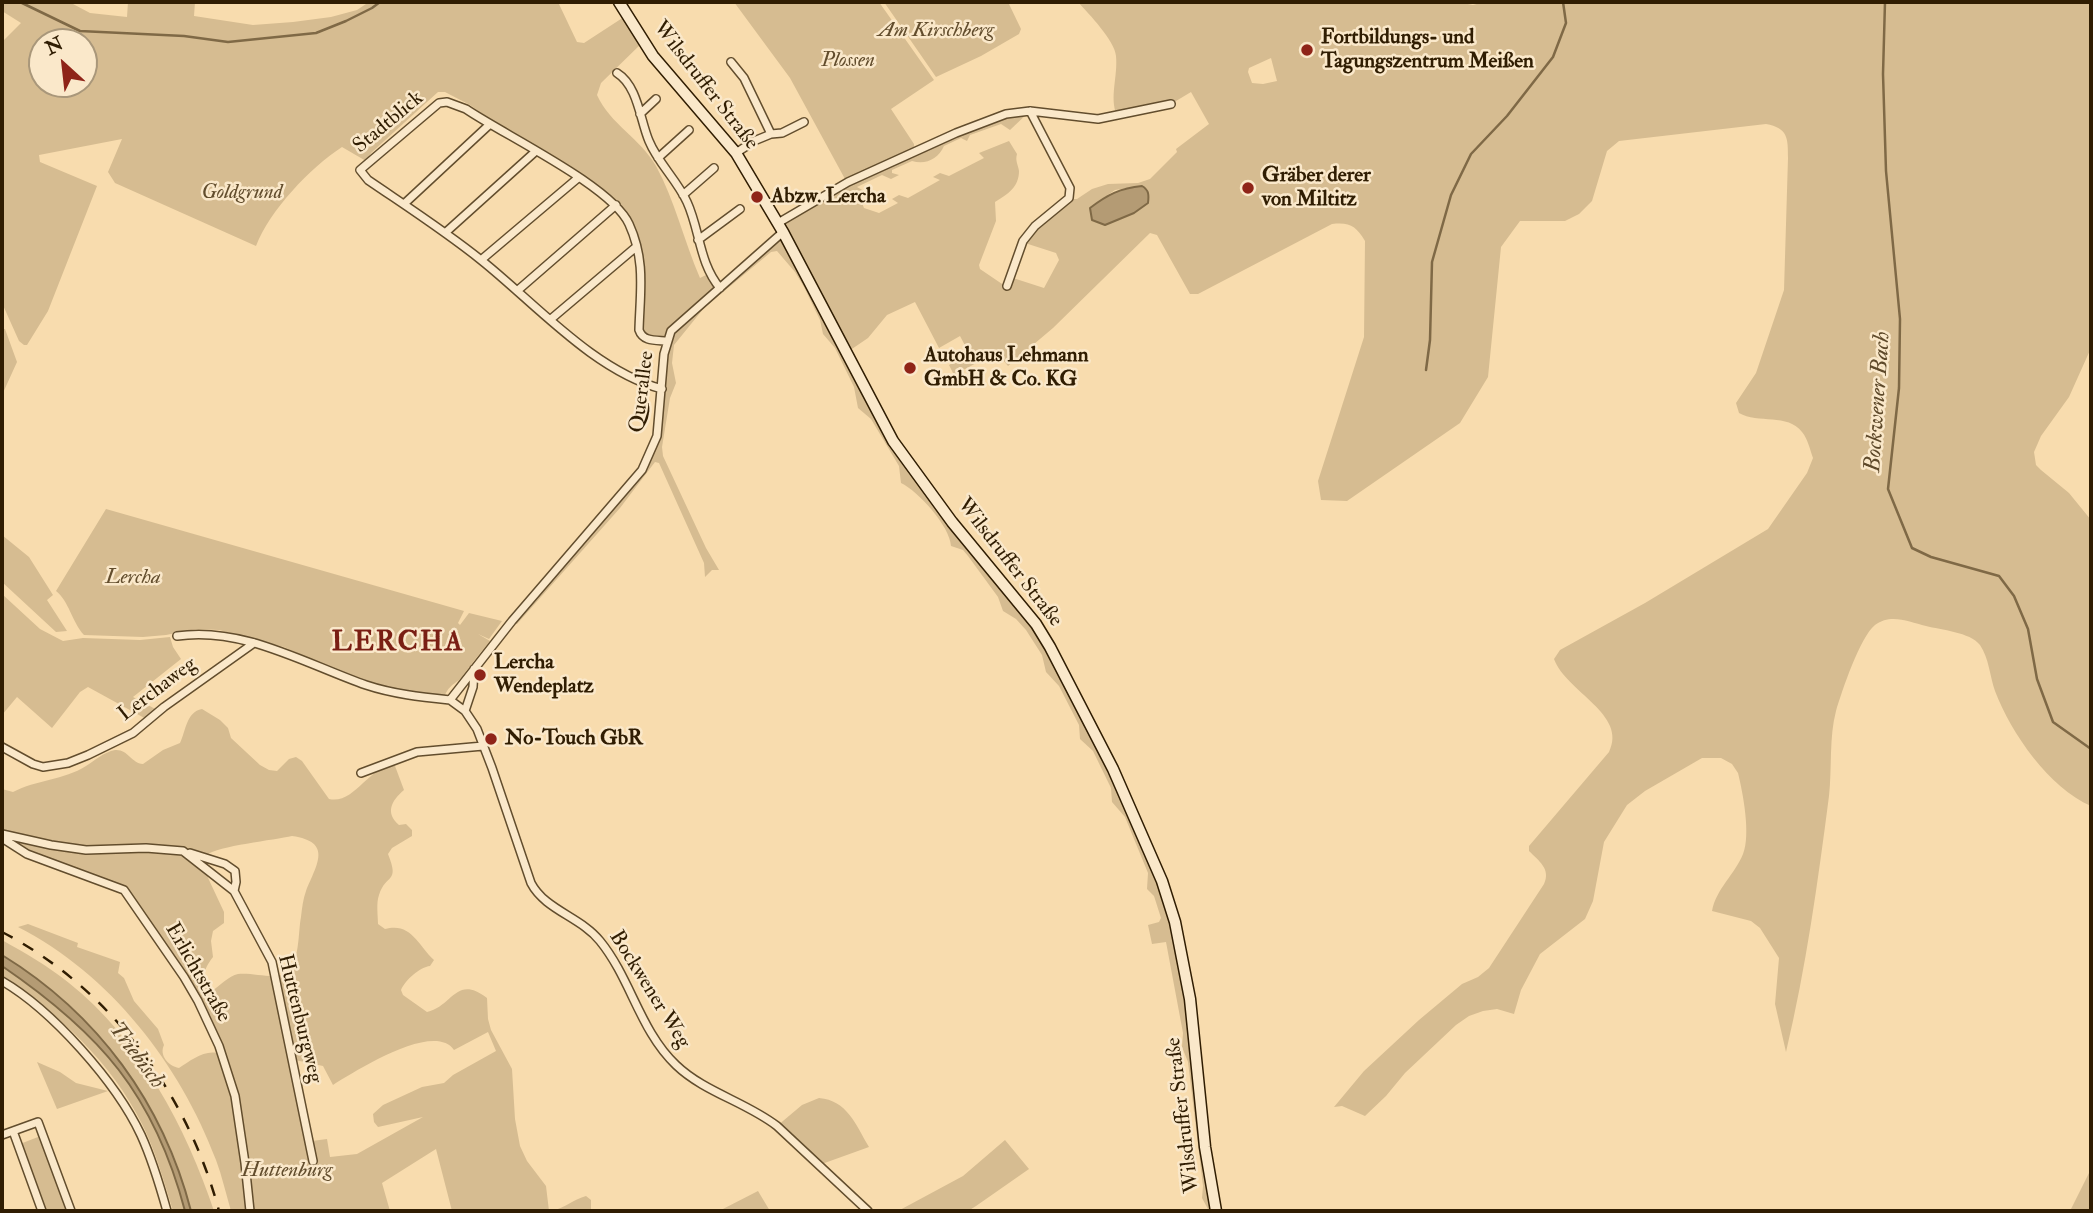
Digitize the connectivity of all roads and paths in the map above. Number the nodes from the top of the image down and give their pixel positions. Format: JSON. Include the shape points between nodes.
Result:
{"nodes":[{"id":1,"x":619,"y":2,"type":"edge"},
{"id":2,"x":731,"y":62,"type":"dead end"},
{"id":3,"x":617,"y":73,"type":"dead end"},
{"id":4,"x":656,"y":99,"type":"dead end"},
{"id":5,"x":1171,"y":104,"type":"dead end"},
{"id":6,"x":1030,"y":111,"type":"junction"},
{"id":7,"x":640,"y":114,"type":"junction"},
{"id":8,"x":804,"y":122,"type":"dead end"},
{"id":9,"x":489,"y":125,"type":"junction"},
{"id":10,"x":689,"y":130,"type":"dead end"},
{"id":11,"x":771,"y":134,"type":"junction"},
{"id":12,"x":536,"y":151,"type":"junction"},
{"id":13,"x":736,"y":153,"type":"junction"},
{"id":14,"x":659,"y":158,"type":"junction"},
{"id":15,"x":714,"y":168,"type":"dead end"},
{"id":16,"x":578,"y":178,"type":"junction"},
{"id":17,"x":683,"y":195,"type":"junction"},
{"id":18,"x":404,"y":204,"type":"junction"},
{"id":19,"x":616,"y":205,"type":"junction"},
{"id":20,"x":740,"y":209,"type":"dead end"},
{"id":21,"x":781,"y":228,"type":"junction"},
{"id":22,"x":444,"y":233,"type":"junction"},
{"id":23,"x":698,"y":240,"type":"junction"},
{"id":24,"x":636,"y":247,"type":"junction"},
{"id":25,"x":481,"y":260,"type":"junction"},
{"id":26,"x":1007,"y":286,"type":"dead end"},
{"id":27,"x":720,"y":288,"type":"junction"},
{"id":28,"x":517,"y":291,"type":"junction"},
{"id":29,"x":551,"y":319,"type":"junction"},
{"id":30,"x":667,"y":341,"type":"junction"},
{"id":31,"x":662,"y":389,"type":"junction"},
{"id":32,"x":177,"y":636,"type":"dead end"},
{"id":33,"x":254,"y":643,"type":"junction"},
{"id":34,"x":474,"y":669,"type":"junction"},
{"id":35,"x":450,"y":700,"type":"junction"},
{"id":36,"x":466,"y":711,"type":"junction"},
{"id":37,"x":484,"y":746,"type":"junction"},
{"id":38,"x":2,"y":747,"type":"edge"},
{"id":39,"x":361,"y":773,"type":"dead end"},
{"id":40,"x":2,"y":836,"type":"edge"},
{"id":41,"x":183,"y":851,"type":"junction"},
{"id":42,"x":234,"y":891,"type":"junction"},
{"id":43,"x":2,"y":981,"type":"edge"},
{"id":44,"x":5,"y":1131,"type":"edge"},
{"id":45,"x":313,"y":1161,"type":"dead end"},
{"id":46,"x":42,"y":1211,"type":"edge"},
{"id":47,"x":71,"y":1211,"type":"edge"},
{"id":48,"x":167,"y":1211,"type":"edge"},
{"id":49,"x":250,"y":1211,"type":"edge"},
{"id":50,"x":868,"y":1211,"type":"edge"},
{"id":51,"x":1216,"y":1211,"type":"edge"}],
"edges":[{"from":1,"to":13,"type":"main road","name":"Wilsdruffer Straße","via":[[653,56]]},
{"from":2,"to":11,"type":"street","via":[[744,78]]},
{"from":3,"to":7,"type":"street","via":[[624,77]]},
{"from":4,"to":7,"type":"street"},
{"from":5,"to":6,"type":"street","name":"Querallee","via":[[1098,119]]},
{"from":6,"to":21,"type":"street","name":"Querallee","via":[[956,133],[848,182]]},
{"from":6,"to":26,"type":"street","via":[[1070,188],[1069,198],[1035,226]]},
{"from":7,"to":14,"type":"street"},
{"from":8,"to":11,"type":"street"},
{"from":9,"to":12,"type":"street","name":"Stadtblick"},
{"from":9,"to":18,"type":"street"},
{"from":9,"to":18,"type":"street","name":"Stadtblick","via":[[456,104],[439,103],[360,170]]},
{"from":10,"to":14,"type":"street"},
{"from":11,"to":13,"type":"street"},
{"from":12,"to":16,"type":"street","name":"Stadtblick"},
{"from":12,"to":22,"type":"street"},
{"from":13,"to":21,"type":"main road","name":"Wilsdruffer Straße"},
{"from":14,"to":17,"type":"street"},
{"from":15,"to":17,"type":"street"},
{"from":16,"to":19,"type":"street","name":"Stadtblick"},
{"from":16,"to":25,"type":"street"},
{"from":17,"to":23,"type":"street"},
{"from":18,"to":22,"type":"street","name":"Stadtblick"},
{"from":19,"to":24,"type":"street","name":"Stadtblick","via":[[628,222]]},
{"from":19,"to":28,"type":"street"},
{"from":20,"to":23,"type":"street"},
{"from":21,"to":27,"type":"street","name":"Querallee"},
{"from":21,"to":51,"type":"main road","name":"Wilsdruffer Straße","via":[[893,441],[1050,647],[1148,846],[1175,922],[1190,999]]},
{"from":22,"to":25,"type":"street","name":"Stadtblick"},
{"from":23,"to":27,"type":"street"},
{"from":24,"to":29,"type":"street"},
{"from":24,"to":30,"type":"street","name":"Stadtblick","via":[[643,287],[639,330],[646,339]]},
{"from":25,"to":28,"type":"street","name":"Stadtblick"},
{"from":27,"to":30,"type":"street","name":"Querallee","via":[[687,314]]},
{"from":28,"to":29,"type":"street","name":"Stadtblick"},
{"from":29,"to":31,"type":"street","name":"Stadtblick","via":[[604,363],[642,384]]},
{"from":30,"to":31,"type":"street","name":"Querallee"},
{"from":31,"to":34,"type":"street","name":"Querallee","via":[[657,436],[642,470]]},
{"from":32,"to":33,"type":"street","via":[[207,633]]},
{"from":33,"to":35,"type":"street","via":[[369,686]]},
{"from":33,"to":38,"type":"street","name":"Lerchaweg","via":[[133,733],[88,755],[43,767]]},
{"from":34,"to":35,"type":"street","name":"Querallee"},
{"from":34,"to":36,"type":"street","name":"Querallee"},
{"from":35,"to":36,"type":"street","name":"Bockwener Weg"},
{"from":36,"to":37,"type":"street","name":"Bockwener Weg"},
{"from":37,"to":39,"type":"street","via":[[417,752]]},
{"from":37,"to":50,"type":"street","name":"Bockwener Weg","via":[[537,895],[598,938],[656,1042],[675,1065],[770,1121]]},
{"from":40,"to":41,"type":"street","name":"Huttenburgweg","via":[[86,850]]},
{"from":40,"to":49,"type":"street","name":"Erlichtstraße","via":[[27,854],[124,890],[184,977],[219,1046],[235,1096]]},
{"from":41,"to":42,"type":"street","name":"Huttenburgweg"},
{"from":41,"to":42,"type":"street","name":"Huttenburgweg","via":[[225,864],[235,872]]},
{"from":42,"to":45,"type":"street","name":"Huttenburgweg","via":[[272,962]]},
{"from":43,"to":48,"type":"street","via":[[64,1031],[108,1082],[141,1134]]},
{"from":44,"to":46,"type":"street"},
{"from":44,"to":47,"type":"street","via":[[38,1122]]}]}
